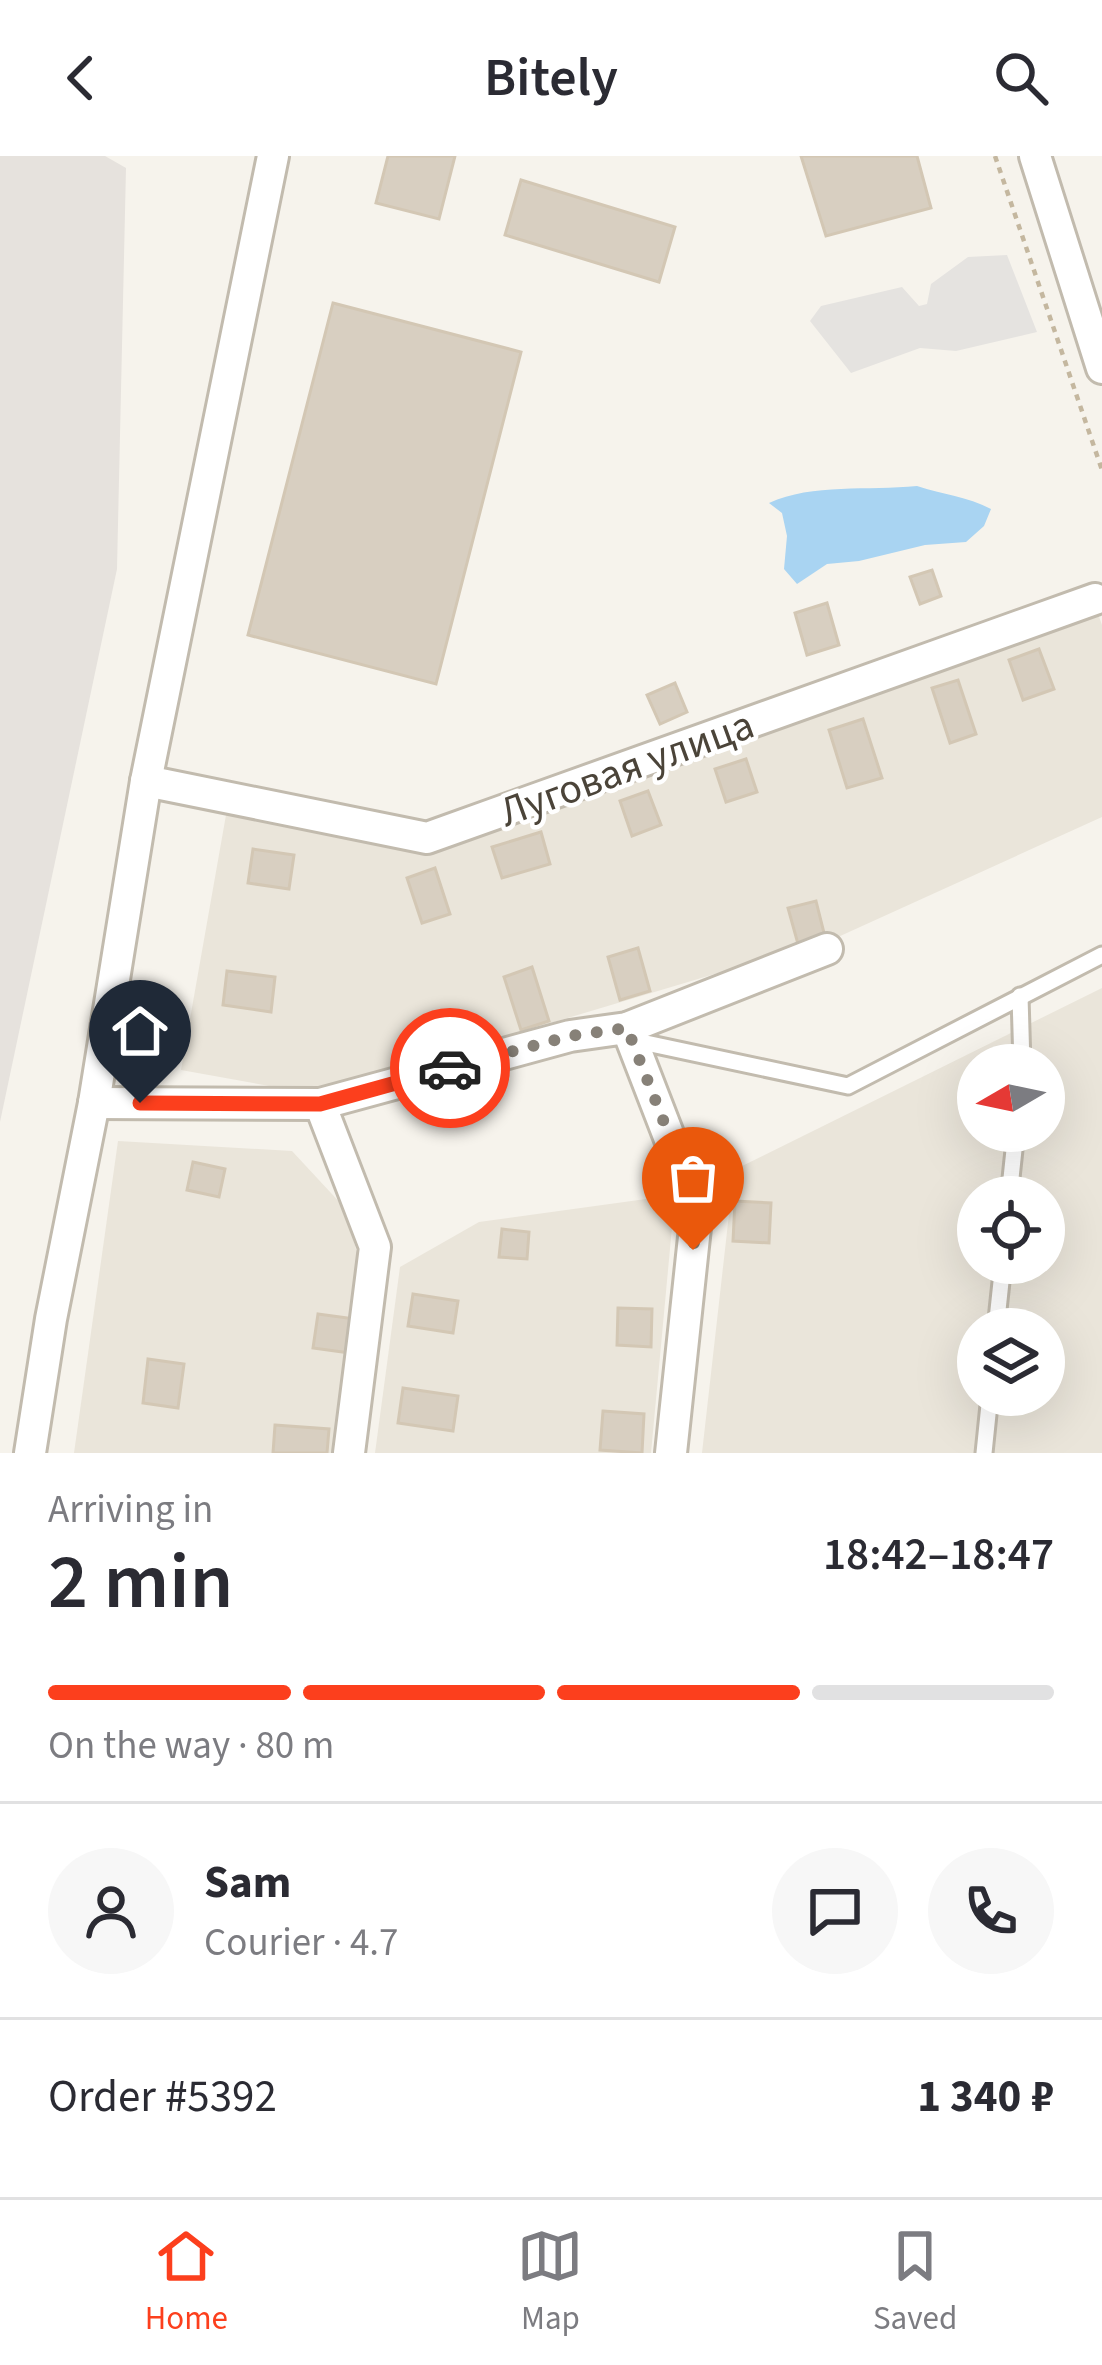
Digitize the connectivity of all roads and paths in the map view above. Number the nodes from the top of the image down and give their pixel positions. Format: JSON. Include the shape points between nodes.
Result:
{"nodes":[{"id":1,"x":273,"y":156,"type":"edge"},
{"id":2,"x":995,"y":156,"type":"edge"},
{"id":3,"x":1035,"y":156,"type":"edge"},
{"id":4,"x":1102,"y":368,"type":"edge"},
{"id":5,"x":1102,"y":470,"type":"edge"},
{"id":6,"x":1095,"y":599,"type":"dead end"},
{"id":7,"x":146,"y":781,"type":"junction"},
{"id":8,"x":827,"y":949,"type":"dead end"},
{"id":9,"x":1102,"y":955,"type":"edge"},
{"id":10,"x":1020,"y":996,"type":"junction"},
{"id":11,"x":629,"y":1034,"type":"junction"},
{"id":12,"x":1021,"y":1044,"type":"edge"},
{"id":13,"x":94,"y":1103,"type":"junction"},
{"id":14,"x":320,"y":1104,"type":"junction"},
{"id":15,"x":988,"y":1416,"type":"edge"},
{"id":16,"x":30,"y":1453,"type":"edge"},
{"id":17,"x":349,"y":1453,"type":"edge"},
{"id":18,"x":671,"y":1453,"type":"edge"},
{"id":19,"x":984,"y":1453,"type":"edge"}],
"edges":[{"from":1,"to":7,"type":"street"},
{"from":2,"to":5,"type":"path"},
{"from":3,"to":4,"type":"street"},
{"from":6,"to":7,"type":"street","name":"Луговая улица","via":[[427,838]]},
{"from":7,"to":13,"type":"street"},
{"from":8,"to":11,"type":"street"},
{"from":9,"to":10,"type":"lane"},
{"from":10,"to":11,"type":"lane","via":[[848,1086]]},
{"from":10,"to":12,"type":"lane"},
{"from":11,"to":14,"type":"street","via":[[570,1036]]},
{"from":11,"to":18,"type":"street","via":[[698,1209]]},
{"from":13,"to":14,"type":"street"},
{"from":13,"to":16,"type":"street"},
{"from":14,"to":17,"type":"street","via":[[375,1246]]},
{"from":15,"to":19,"type":"lane"}]}
